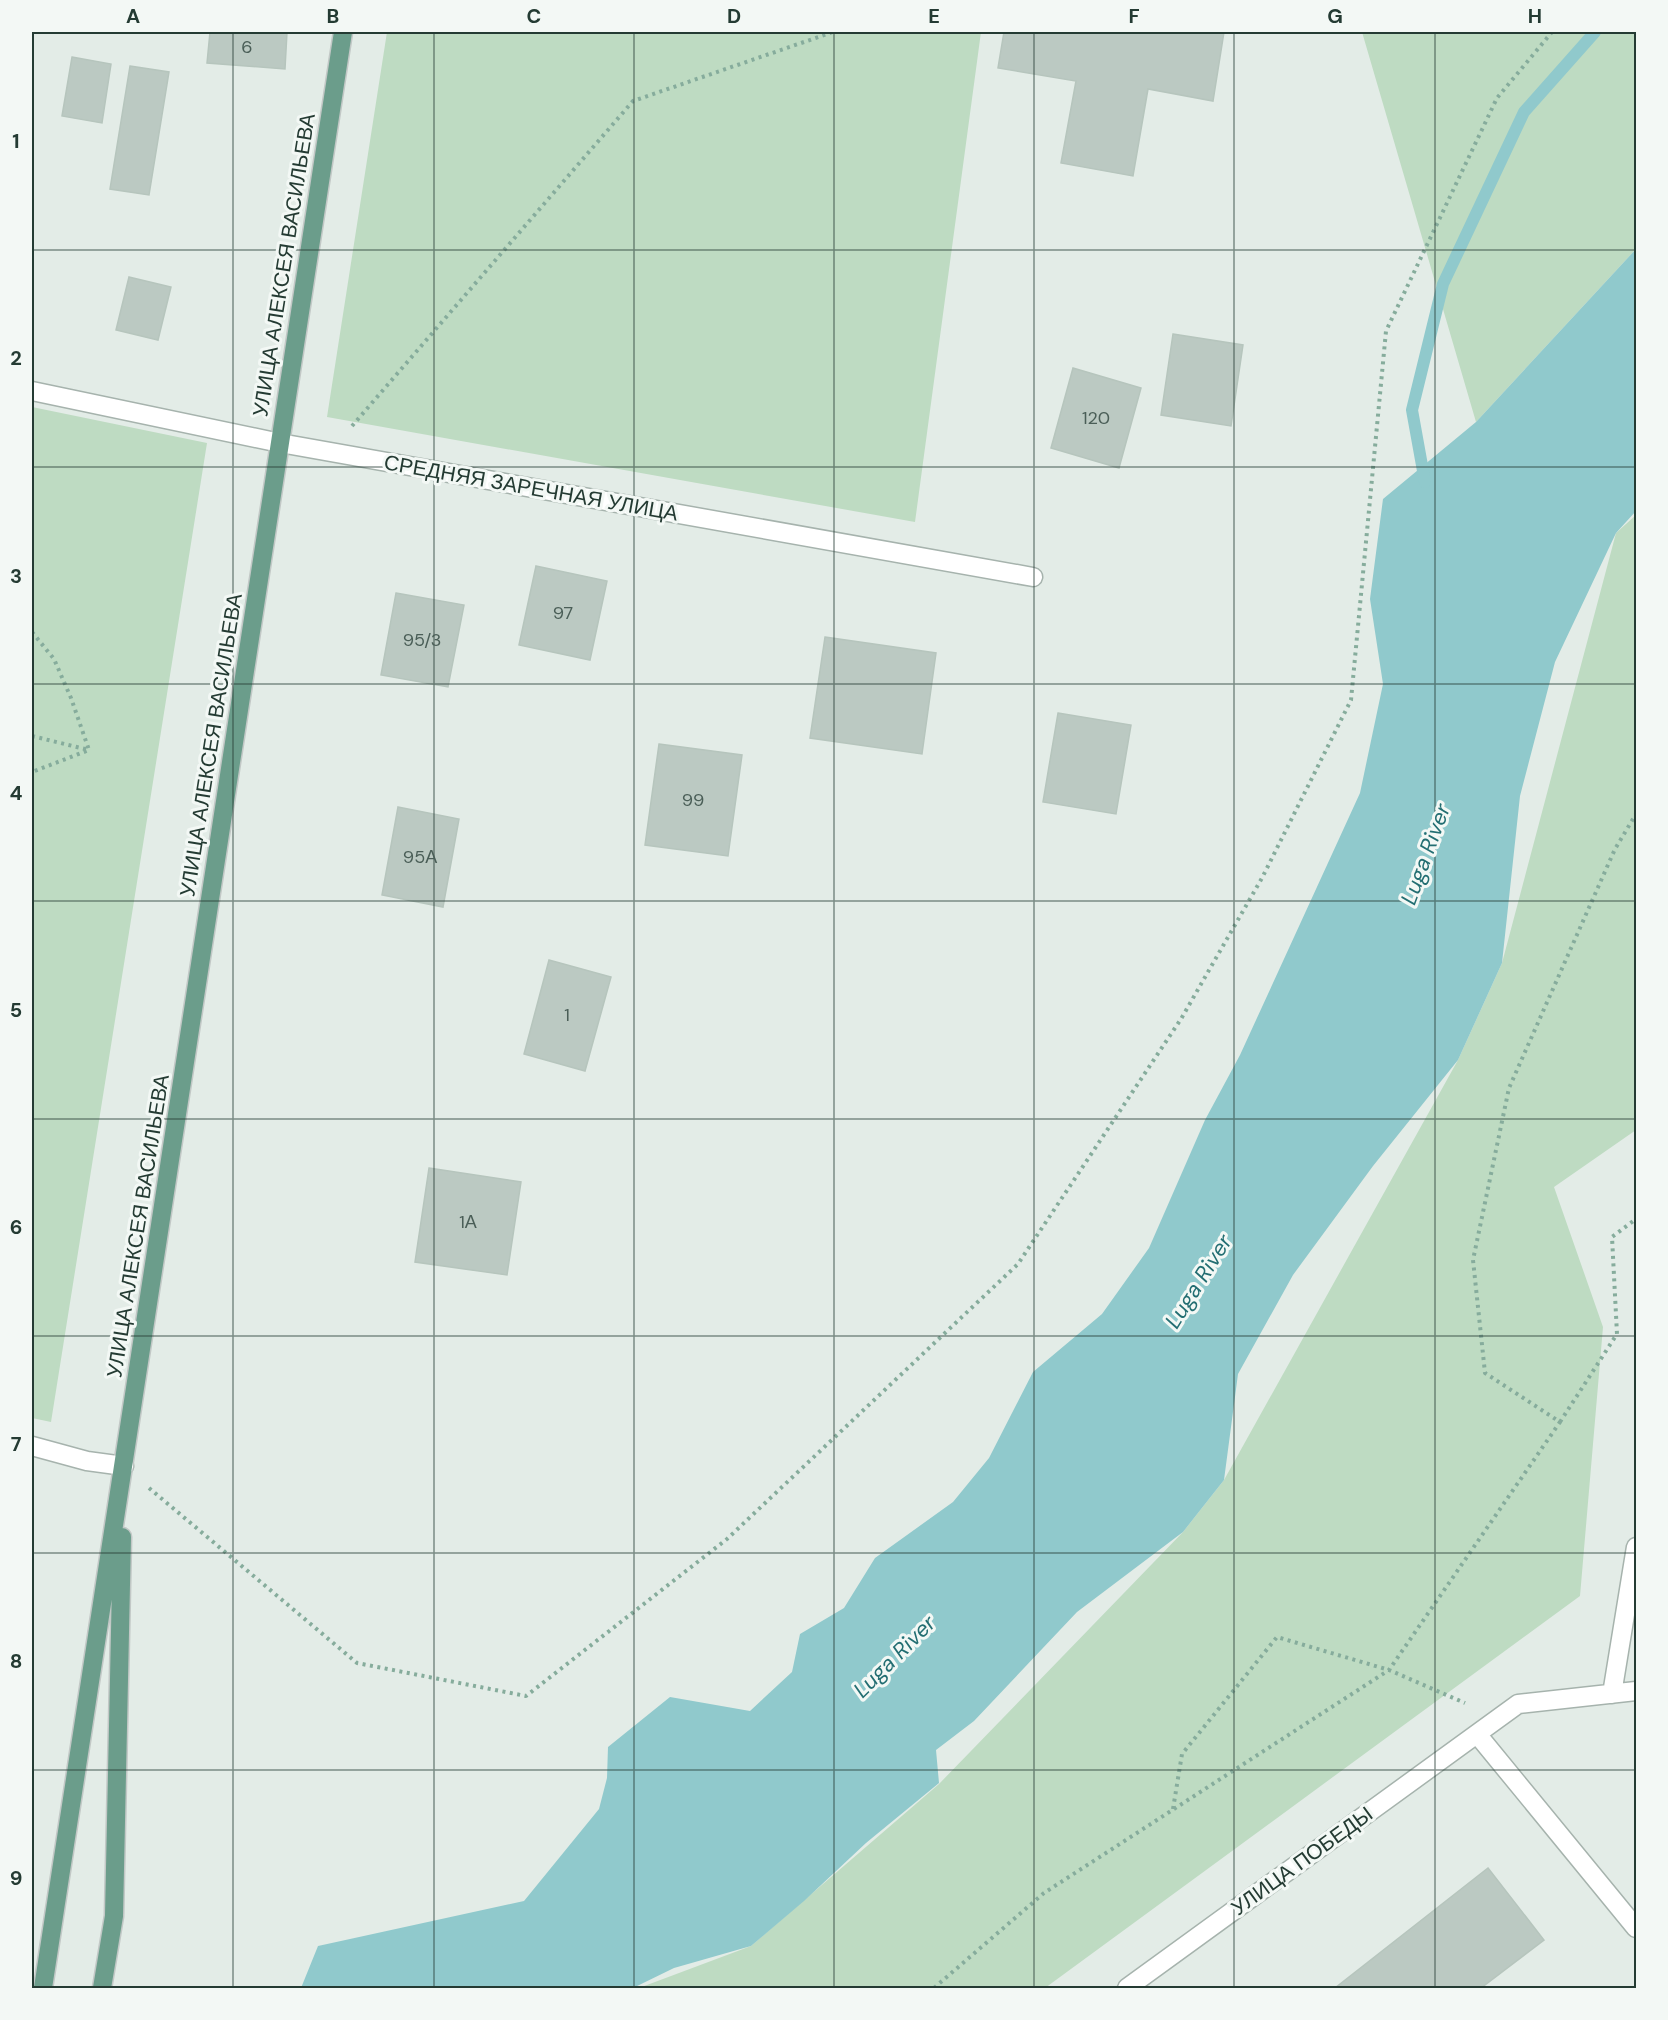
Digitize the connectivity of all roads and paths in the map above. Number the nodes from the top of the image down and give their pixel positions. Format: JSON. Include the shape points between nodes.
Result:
{"nodes":[{"id":1,"x":343,"y":32,"type":"edge"},
{"id":2,"x":832,"y":32,"type":"edge"},
{"id":3,"x":1552,"y":32,"type":"edge"},
{"id":4,"x":32,"y":391,"type":"edge"},
{"id":5,"x":280,"y":443,"type":"junction"},
{"id":6,"x":330,"y":452,"type":"junction"},
{"id":7,"x":1033,"y":577,"type":"dead end"},
{"id":8,"x":32,"y":632,"type":"edge"},
{"id":9,"x":32,"y":736,"type":"edge"},
{"id":10,"x":89,"y":750,"type":"junction"},
{"id":11,"x":32,"y":772,"type":"edge"},
{"id":12,"x":1636,"y":814,"type":"edge"},
{"id":13,"x":1636,"y":1219,"type":"edge"},
{"id":14,"x":1560,"y":1422,"type":"junction"},
{"id":15,"x":32,"y":1446,"type":"edge"},
{"id":16,"x":124,"y":1466,"type":"junction"},
{"id":17,"x":1636,"y":1547,"type":"edge"},
{"id":18,"x":1389,"y":1671,"type":"junction"},
{"id":19,"x":1636,"y":1691,"type":"edge"},
{"id":20,"x":1612,"y":1694,"type":"junction"},
{"id":21,"x":1499,"y":1718,"type":"junction"},
{"id":22,"x":1477,"y":1734,"type":"junction"},
{"id":23,"x":1173,"y":1809,"type":"junction"},
{"id":24,"x":1636,"y":1928,"type":"edge"},
{"id":25,"x":43,"y":1989,"type":"edge"},
{"id":26,"x":102,"y":1989,"type":"edge"},
{"id":27,"x":934,"y":1989,"type":"edge"},
{"id":28,"x":1127,"y":1989,"type":"edge"}],
"edges":[{"from":1,"to":5,"type":"main road","name":"УЛИЦА АЛЕКСЕЯ ВАСИЛЬЕВА"},
{"from":2,"to":6,"type":"path","via":[[633,101]]},
{"from":3,"to":16,"type":"path","via":[[1497,98],[1386,331],[1351,700],[1262,878],[1180,1019],[1018,1264],[727,1539],[526,1696],[357,1663]]},
{"from":4,"to":5,"type":"street","name":"СРЕДНЯЯ ЗАРЕЧНАЯ УЛИЦА"},
{"from":5,"to":6,"type":"street","name":"СРЕДНЯЯ ЗАРЕЧНАЯ УЛИЦА"},
{"from":5,"to":16,"type":"main road","name":"УЛИЦА АЛЕКСЕЯ ВАСИЛЬЕВА"},
{"from":6,"to":7,"type":"street","name":"СРЕДНЯЯ ЗАРЕЧНАЯ УЛИЦА"},
{"from":8,"to":10,"type":"path","via":[[54,659]]},
{"from":9,"to":10,"type":"path"},
{"from":10,"to":11,"type":"path"},
{"from":12,"to":14,"type":"path","via":[[1615,849],[1509,1088],[1473,1260],[1485,1373]]},
{"from":13,"to":14,"type":"path","via":[[1612,1237],[1617,1334]]},
{"from":14,"to":18,"type":"path"},
{"from":15,"to":16,"type":"street"},
{"from":16,"to":25,"type":"main road"},
{"from":16,"to":26,"type":"main road","via":[[114,1917]]},
{"from":17,"to":20,"type":"street"},
{"from":18,"to":21,"type":"path"},
{"from":18,"to":23,"type":"path"},
{"from":18,"to":23,"type":"path","via":[[1277,1636],[1182,1754]]},
{"from":19,"to":20,"type":"street","name":"УЛИЦА ПОБЕДЫ"},
{"from":20,"to":21,"type":"street","name":"УЛИЦА ПОБЕДЫ","via":[[1518,1704]]},
{"from":21,"to":22,"type":"street","name":"УЛИЦА ПОБЕДЫ"},
{"from":22,"to":24,"type":"street"},
{"from":22,"to":28,"type":"street","name":"УЛИЦА ПОБЕДЫ"},
{"from":23,"to":27,"type":"path","via":[[1044,1893]]}]}
